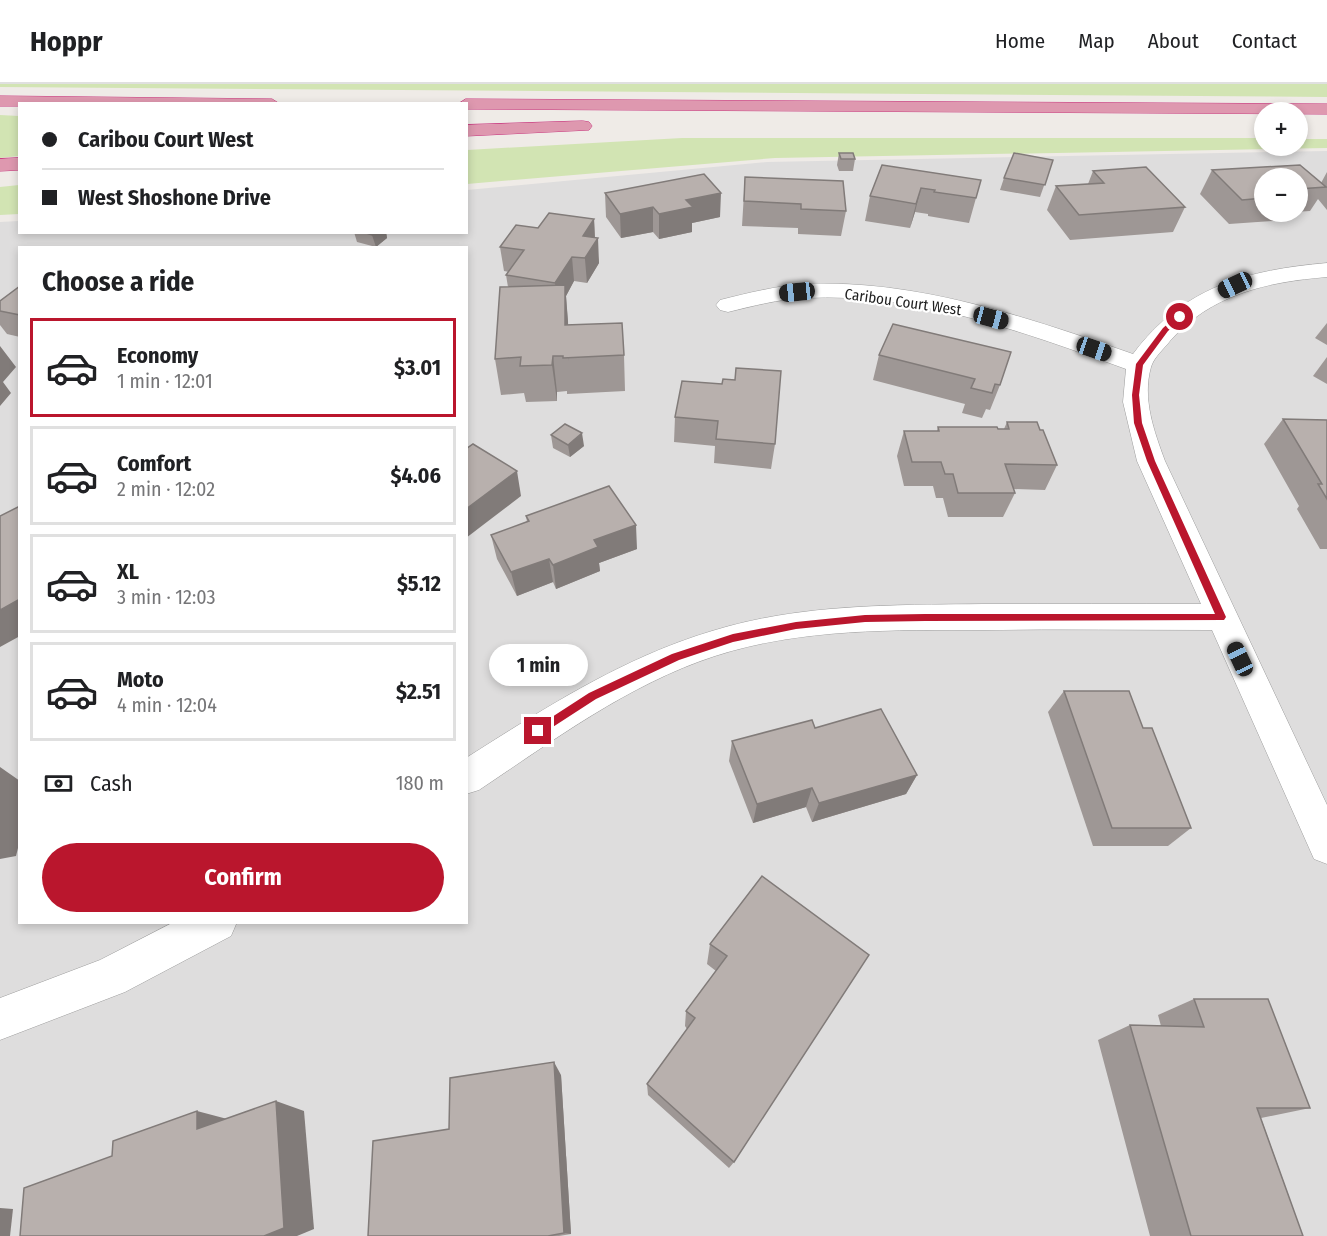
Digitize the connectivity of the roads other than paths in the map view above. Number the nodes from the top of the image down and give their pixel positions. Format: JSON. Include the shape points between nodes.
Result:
{"nodes":[{"id":1,"x":0,"y":101,"type":"edge"},
{"id":2,"x":91,"y":102,"type":"edge"},
{"id":3,"x":468,"y":105,"type":"edge"},
{"id":4,"x":977,"y":106,"type":"junction"},
{"id":5,"x":1327,"y":109,"type":"edge"},
{"id":6,"x":648,"y":123,"type":"dead end"},
{"id":7,"x":601,"y":125,"type":"dead end"},
{"id":8,"x":468,"y":131,"type":"edge"},
{"id":9,"x":18,"y":164,"type":"edge"},
{"id":10,"x":0,"y":165,"type":"edge"},
{"id":11,"x":1327,"y":270,"type":"edge"},
{"id":12,"x":728,"y":304,"type":"dead end"},
{"id":13,"x":1139,"y":364,"type":"junction"},
{"id":14,"x":1221,"y":617,"type":"junction"},
{"id":15,"x":468,"y":777,"type":"edge"},
{"id":16,"x":1327,"y":846,"type":"edge"},
{"id":17,"x":213,"y":924,"type":"edge"},
{"id":18,"x":0,"y":1019,"type":"edge"}],
"edges":[{"from":1,"to":2,"type":"highway"},
{"from":3,"to":4,"type":"highway"},
{"from":4,"to":5,"type":"highway"},
{"from":4,"to":6,"type":"highway","via":[[910,117],[801,116]]},
{"from":7,"to":8,"type":"highway"},
{"from":9,"to":10,"type":"highway"},
{"from":11,"to":13,"type":"street","via":[[1285,273],[1235,285],[1195,304],[1166,329]]},
{"from":12,"to":13,"type":"street","name":"Caribou Court West","via":[[812,291],[920,301],[1049,333]]},
{"from":13,"to":14,"type":"street","via":[[1138,423]]},
{"from":14,"to":15,"type":"street","via":[[865,619],[733,638],[675,657],[592,696]]},
{"from":14,"to":16,"type":"street"},
{"from":17,"to":18,"type":"street","via":[[110,977]]}]}
